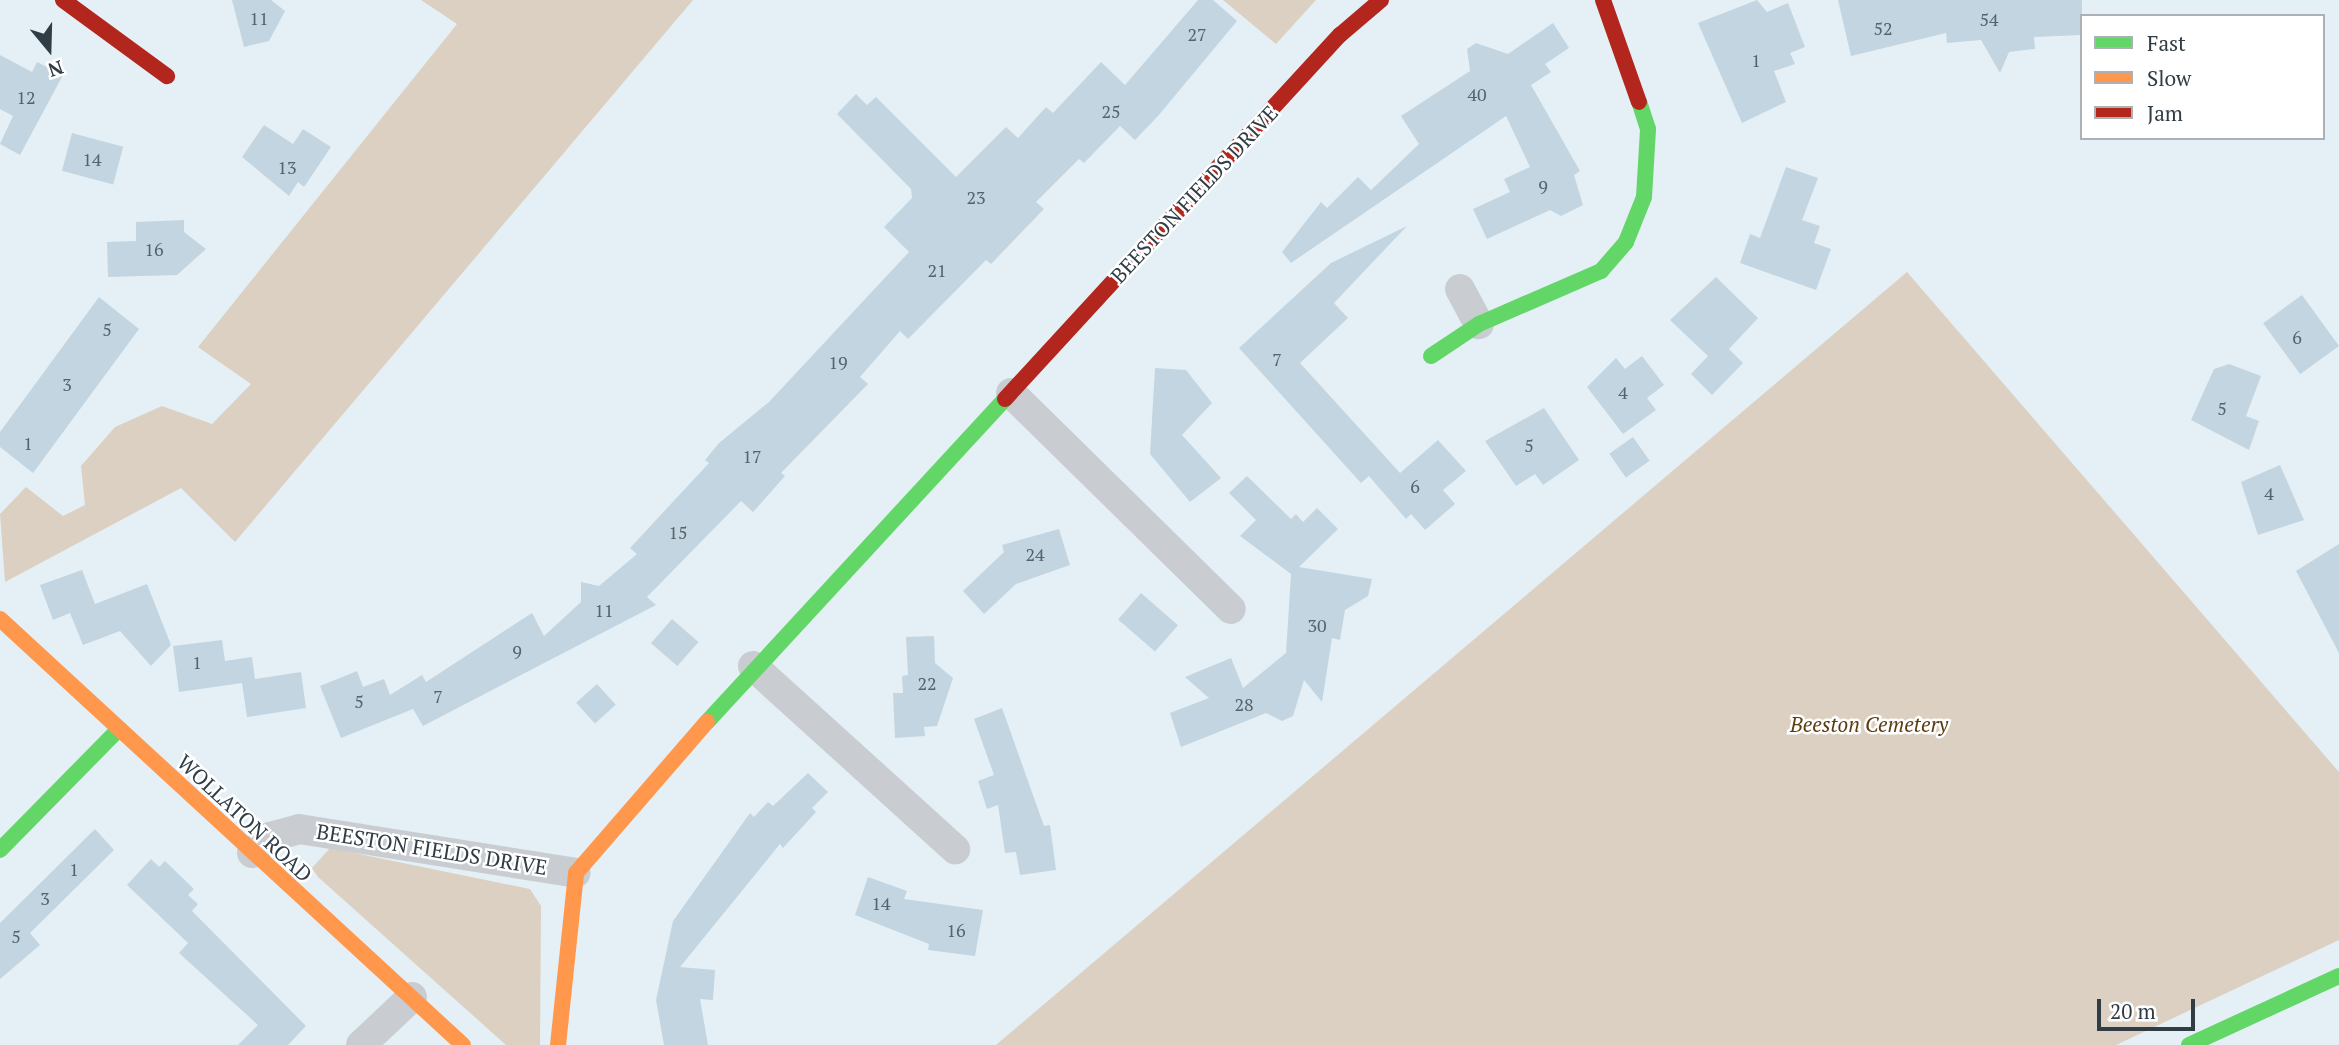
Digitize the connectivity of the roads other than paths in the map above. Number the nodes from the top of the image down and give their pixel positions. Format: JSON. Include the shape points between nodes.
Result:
{"nodes":[{"id":1,"x":63,"y":0,"type":"edge"},
{"id":2,"x":1381,"y":0,"type":"edge"},
{"id":3,"x":1603,"y":0,"type":"edge"},
{"id":4,"x":167,"y":76,"type":"dead end"},
{"id":5,"x":1460,"y":289,"type":"dead end"},
{"id":6,"x":1479,"y":324,"type":"junction"},
{"id":7,"x":1431,"y":356,"type":"dead end"},
{"id":8,"x":1011,"y":393,"type":"junction"},
{"id":9,"x":1231,"y":609,"type":"dead end"},
{"id":10,"x":0,"y":619,"type":"edge"},
{"id":11,"x":753,"y":666,"type":"junction"},
{"id":12,"x":119,"y":729,"type":"junction"},
{"id":13,"x":955,"y":849,"type":"dead end"},
{"id":14,"x":0,"y":850,"type":"edge"},
{"id":15,"x":252,"y":853,"type":"junction"},
{"id":16,"x":576,"y":873,"type":"junction"},
{"id":17,"x":2339,"y":976,"type":"edge"},
{"id":18,"x":412,"y":997,"type":"junction"},
{"id":19,"x":361,"y":1045,"type":"edge"},
{"id":20,"x":463,"y":1045,"type":"edge"},
{"id":21,"x":558,"y":1045,"type":"edge"},
{"id":22,"x":2189,"y":1045,"type":"edge"}],
"edges":[{"from":1,"to":4,"type":"street"},
{"from":2,"to":8,"type":"street","name":"BEESTON FIELDS DRIVE","via":[[1340,35]]},
{"from":3,"to":6,"type":"street","via":[[1648,129],[1644,197],[1626,242],[1601,271]]},
{"from":5,"to":6,"type":"street"},
{"from":6,"to":7,"type":"street"},
{"from":8,"to":9,"type":"street"},
{"from":8,"to":11,"type":"street","name":"BEESTON FIELDS DRIVE"},
{"from":10,"to":12,"type":"street","name":"WOLLATON ROAD"},
{"from":11,"to":13,"type":"street"},
{"from":11,"to":16,"type":"street","name":"BEESTON FIELDS DRIVE"},
{"from":12,"to":14,"type":"street"},
{"from":12,"to":15,"type":"street","name":"WOLLATON ROAD"},
{"from":15,"to":16,"type":"street","name":"BEESTON FIELDS DRIVE","via":[[270,837],[299,828]]},
{"from":15,"to":18,"type":"street","name":"WOLLATON ROAD"},
{"from":16,"to":21,"type":"street","name":"BEESTON FIELDS DRIVE"},
{"from":17,"to":22,"type":"street"},
{"from":18,"to":19,"type":"street"},
{"from":18,"to":20,"type":"street","name":"WOLLATON ROAD"}]}
